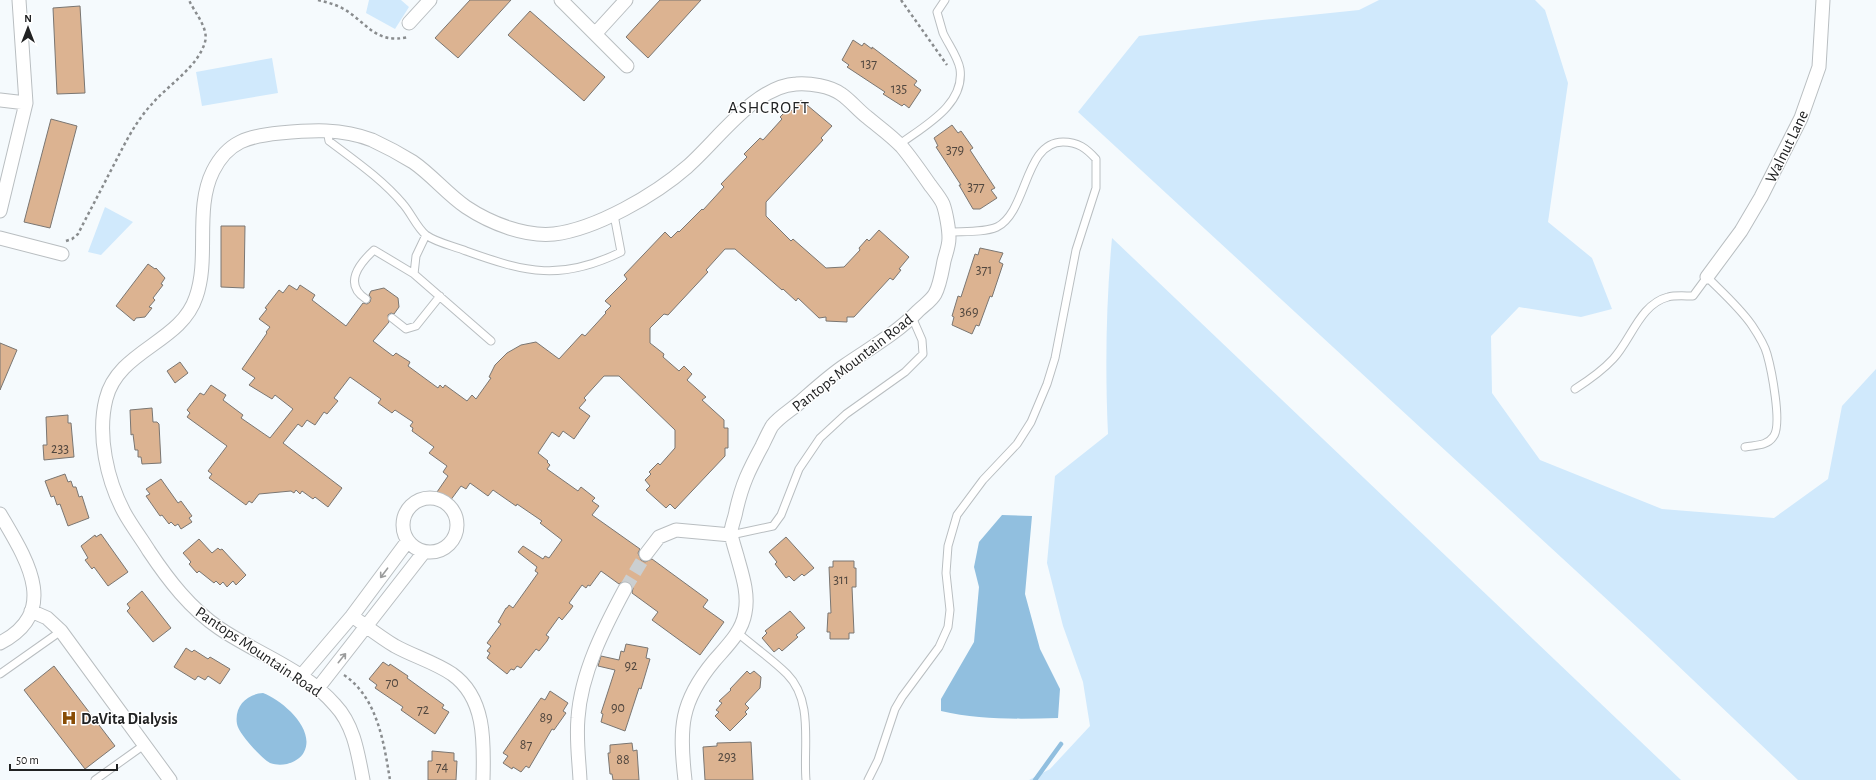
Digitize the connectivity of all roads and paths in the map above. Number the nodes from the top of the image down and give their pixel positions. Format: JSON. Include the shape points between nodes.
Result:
{"nodes":[{"id":1,"x":19,"y":0,"type":"edge"},
{"id":2,"x":189,"y":0,"type":"edge"},
{"id":3,"x":318,"y":0,"type":"edge"},
{"id":4,"x":430,"y":0,"type":"edge"},
{"id":5,"x":561,"y":0,"type":"edge"},
{"id":6,"x":626,"y":0,"type":"edge"},
{"id":7,"x":901,"y":0,"type":"edge"},
{"id":8,"x":945,"y":0,"type":"edge"},
{"id":9,"x":1823,"y":0,"type":"edge"},
{"id":10,"x":409,"y":23,"type":"dead end"},
{"id":11,"x":595,"y":34,"type":"junction"},
{"id":12,"x":415,"y":36,"type":"dead end"},
{"id":13,"x":627,"y":66,"type":"dead end"},
{"id":14,"x":959,"y":82,"type":"junction"},
{"id":15,"x":0,"y":100,"type":"edge"},
{"id":16,"x":26,"y":103,"type":"junction"},
{"id":17,"x":327,"y":130,"type":"junction"},
{"id":18,"x":900,"y":144,"type":"junction"},
{"id":19,"x":0,"y":211,"type":"edge"},
{"id":20,"x":614,"y":215,"type":"junction"},
{"id":21,"x":948,"y":232,"type":"junction"},
{"id":22,"x":426,"y":235,"type":"junction"},
{"id":23,"x":0,"y":238,"type":"edge"},
{"id":24,"x":62,"y":248,"type":"joint"},
{"id":25,"x":414,"y":274,"type":"junction"},
{"id":26,"x":1707,"y":277,"type":"junction"},
{"id":27,"x":440,"y":296,"type":"junction"},
{"id":28,"x":366,"y":299,"type":"dead end"},
{"id":29,"x":912,"y":317,"type":"junction"},
{"id":30,"x":392,"y":318,"type":"dead end"},
{"id":31,"x":490,"y":341,"type":"dead end"},
{"id":32,"x":1575,"y":389,"type":"dead end"},
{"id":33,"x":1745,"y":447,"type":"dead end"},
{"id":34,"x":0,"y":514,"type":"edge"},
{"id":35,"x":731,"y":536,"type":"junction"},
{"id":36,"x":408,"y":542,"type":"junction"},
{"id":37,"x":424,"y":552,"type":"junction"},
{"id":38,"x":646,"y":554,"type":"tunnel mouth"},
{"id":39,"x":625,"y":589,"type":"tunnel mouth"},
{"id":40,"x":31,"y":611,"type":"junction"},
{"id":41,"x":352,"y":616,"type":"junction"},
{"id":42,"x":367,"y":627,"type":"junction"},
{"id":43,"x":61,"y":631,"type":"junction"},
{"id":44,"x":738,"y":633,"type":"junction"},
{"id":45,"x":0,"y":643,"type":"edge"},
{"id":46,"x":341,"y":673,"type":"dead end"},
{"id":47,"x":0,"y":674,"type":"edge"},
{"id":48,"x":301,"y":676,"type":"junction"},
{"id":49,"x":318,"y":688,"type":"junction"},
{"id":50,"x":144,"y":745,"type":"junction"},
{"id":51,"x":95,"y":780,"type":"edge"},
{"id":52,"x":170,"y":780,"type":"edge"},
{"id":53,"x":363,"y":780,"type":"edge"},
{"id":54,"x":390,"y":780,"type":"edge"},
{"id":55,"x":483,"y":780,"type":"edge"},
{"id":56,"x":580,"y":780,"type":"edge"},
{"id":57,"x":685,"y":780,"type":"edge"},
{"id":58,"x":806,"y":780,"type":"edge"},
{"id":59,"x":868,"y":780,"type":"edge"}],
"edges":[{"from":1,"to":16,"type":"street"},
{"from":2,"to":24,"type":"path","via":[[204,30],[206,40],[202,50],[188,70],[151,104],[132,129],[78,234]]},
{"from":3,"to":12,"type":"path","via":[[342,8],[387,38]]},
{"from":4,"to":10,"type":"street"},
{"from":5,"to":11,"type":"street"},
{"from":6,"to":11,"type":"street"},
{"from":7,"to":14,"type":"path"},
{"from":8,"to":14,"type":"lane","via":[[937,12],[943,32],[960,68]]},
{"from":9,"to":26,"type":"street","name":"Walnut Lane","via":[[1819,67],[1801,118],[1753,210]]},
{"from":11,"to":13,"type":"street"},
{"from":14,"to":18,"type":"lane","via":[[955,97],[942,113]]},
{"from":15,"to":16,"type":"street"},
{"from":16,"to":19,"type":"street"},
{"from":17,"to":20,"type":"street","name":"Pantops Mountain Road","via":[[368,139],[409,160],[464,206],[501,225],[526,232],[551,234]]},
{"from":17,"to":22,"type":"lane","via":[[329,141],[374,176],[402,204]]},
{"from":17,"to":48,"type":"street","name":"Pantops Mountain Road","via":[[253,137],[234,145],[223,155],[208,183],[202,236],[202,274],[192,309],[171,332],[142,352],[118,374],[105,400],[103,418],[105,456],[112,484],[124,512],[160,568],[198,612],[223,631]]},
{"from":18,"to":20,"type":"street","name":"Pantops Mountain Road","via":[[839,92],[799,83],[781,87],[758,99],[686,168]]},
{"from":18,"to":21,"type":"street","name":"Pantops Mountain Road","via":[[942,201]]},
{"from":20,"to":22,"type":"lane","via":[[621,252],[602,262],[571,271],[537,272],[488,259]]},
{"from":21,"to":29,"type":"street","name":"Pantops Mountain Road","via":[[949,238],[937,292]]},
{"from":21,"to":59,"type":"lane","via":[[997,227],[1016,206],[1029,172],[1042,150],[1054,142],[1072,142],[1085,147],[1096,159],[1096,188],[1076,250],[1055,358],[1047,384],[1032,422],[1017,444],[982,480],[957,515],[948,546],[948,627],[939,647],[895,709],[878,760]]},
{"from":22,"to":25,"type":"lane","via":[[416,256]]},
{"from":23,"to":24,"type":"street"},
{"from":25,"to":27,"type":"lane"},
{"from":25,"to":28,"type":"lane","via":[[374,250],[355,274],[354,287]]},
{"from":26,"to":32,"type":"lane","via":[[1692,296],[1668,297],[1649,308],[1615,358],[1599,373]]},
{"from":26,"to":33,"type":"lane","via":[[1750,323],[1766,352],[1773,378],[1776,408],[1774,437],[1767,443]]},
{"from":27,"to":30,"type":"lane","via":[[416,326],[406,329]]},
{"from":27,"to":31,"type":"lane"},
{"from":29,"to":35,"type":"street","name":"Pantops Mountain Road","via":[[902,327],[836,371],[772,426],[742,485]]},
{"from":29,"to":35,"type":"lane","via":[[922,340],[923,354],[905,372],[846,414],[820,438],[799,469],[781,515],[773,526]]},
{"from":34,"to":40,"type":"street","via":[[32,573],[34,596]]},
{"from":35,"to":38,"type":"street","via":[[676,530],[659,537]]},
{"from":35,"to":44,"type":"street","name":"Pantops Mountain Road","via":[[747,598],[744,620]]},
{"from":36,"to":37,"type":"street"},
{"from":36,"to":37,"type":"street","via":[[402,524],[404,514],[410,507],[426,498],[436,498],[444,502],[456,517],[455,536],[442,550]]},
{"from":36,"to":41,"type":"street","one_way":true},
{"from":37,"to":42,"type":"street"},
{"from":39,"to":56,"type":"street","via":[[602,630],[582,689],[578,732]]},
{"from":40,"to":43,"type":"street","via":[[47,618]]},
{"from":40,"to":45,"type":"street","via":[[21,628]]},
{"from":41,"to":42,"type":"street"},
{"from":41,"to":48,"type":"street"},
{"from":49,"to":42,"type":"street","one_way":true},
{"from":42,"to":55,"type":"street","via":[[396,646],[452,674],[463,684],[479,713],[484,737]]},
{"from":43,"to":47,"type":"lane"},
{"from":43,"to":50,"type":"street"},
{"from":44,"to":57,"type":"street","name":"Pantops Mountain Road","via":[[698,681],[689,697],[684,715],[682,743]]},
{"from":44,"to":58,"type":"lane","via":[[788,675],[799,693],[806,741]]},
{"from":46,"to":54,"type":"path","via":[[356,686],[376,718]]},
{"from":48,"to":49,"type":"street","name":"Pantops Mountain Road"},
{"from":49,"to":53,"type":"street","name":"Pantops Mountain Road","via":[[337,706],[351,730]]},
{"from":50,"to":51,"type":"lane"},
{"from":50,"to":52,"type":"street"}]}
